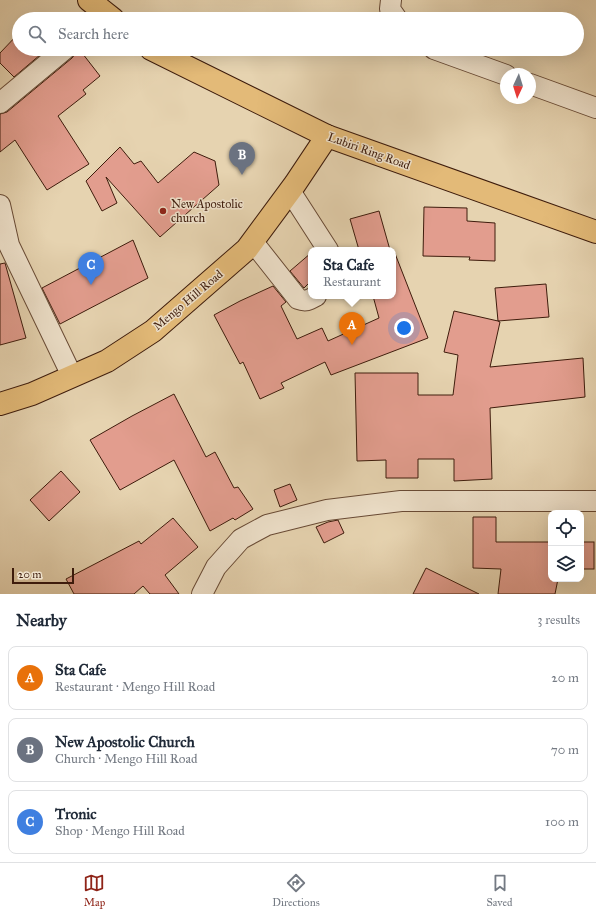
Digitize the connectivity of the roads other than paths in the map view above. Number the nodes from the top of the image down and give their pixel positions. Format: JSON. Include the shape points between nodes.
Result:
{"nodes":[{"id":1,"x":391,"y":0,"type":"edge"},
{"id":2,"x":392,"y":12,"type":"edge"},
{"id":3,"x":57,"y":56,"type":"edge"},
{"id":4,"x":165,"y":56,"type":"edge"},
{"id":5,"x":453,"y":56,"type":"edge"},
{"id":6,"x":500,"y":74,"type":"edge"},
{"id":7,"x":536,"y":86,"type":"edge"},
{"id":8,"x":0,"y":103,"type":"edge"},
{"id":9,"x":596,"y":108,"type":"edge"},
{"id":10,"x":327,"y":136,"type":"junction"},
{"id":11,"x":290,"y":191,"type":"junction"},
{"id":12,"x":0,"y":205,"type":"edge"},
{"id":13,"x":596,"y":232,"type":"edge"},
{"id":14,"x":253,"y":242,"type":"junction"},
{"id":15,"x":326,"y":247,"type":"edge"},
{"id":16,"x":312,"y":299,"type":"edge"},
{"id":17,"x":72,"y":376,"type":"junction"},
{"id":18,"x":0,"y":404,"type":"edge"},
{"id":19,"x":596,"y":501,"type":"edge"},
{"id":20,"x":202,"y":594,"type":"edge"}],
"edges":[{"from":1,"to":2,"type":"street"},
{"from":3,"to":8,"type":"street"},
{"from":4,"to":10,"type":"main road","name":"Lubiri Ring Road"},
{"from":5,"to":6,"type":"street"},
{"from":7,"to":9,"type":"street"},
{"from":10,"to":11,"type":"main road","name":"Mengo Hill Road"},
{"from":10,"to":13,"type":"main road","name":"Lubiri Ring Road"},
{"from":11,"to":14,"type":"main road","name":"Mengo Hill Road"},
{"from":11,"to":15,"type":"street"},
{"from":12,"to":17,"type":"street","via":[[9,245]]},
{"from":14,"to":16,"type":"street","via":[[298,299]]},
{"from":14,"to":17,"type":"main road","name":"Mengo Hill Road","via":[[153,331],[107,361]]},
{"from":17,"to":18,"type":"main road","name":"Mengo Hill Road","via":[[32,394]]},
{"from":19,"to":20,"type":"street","via":[[401,501],[327,510],[267,525],[241,539],[216,567]]}]}
